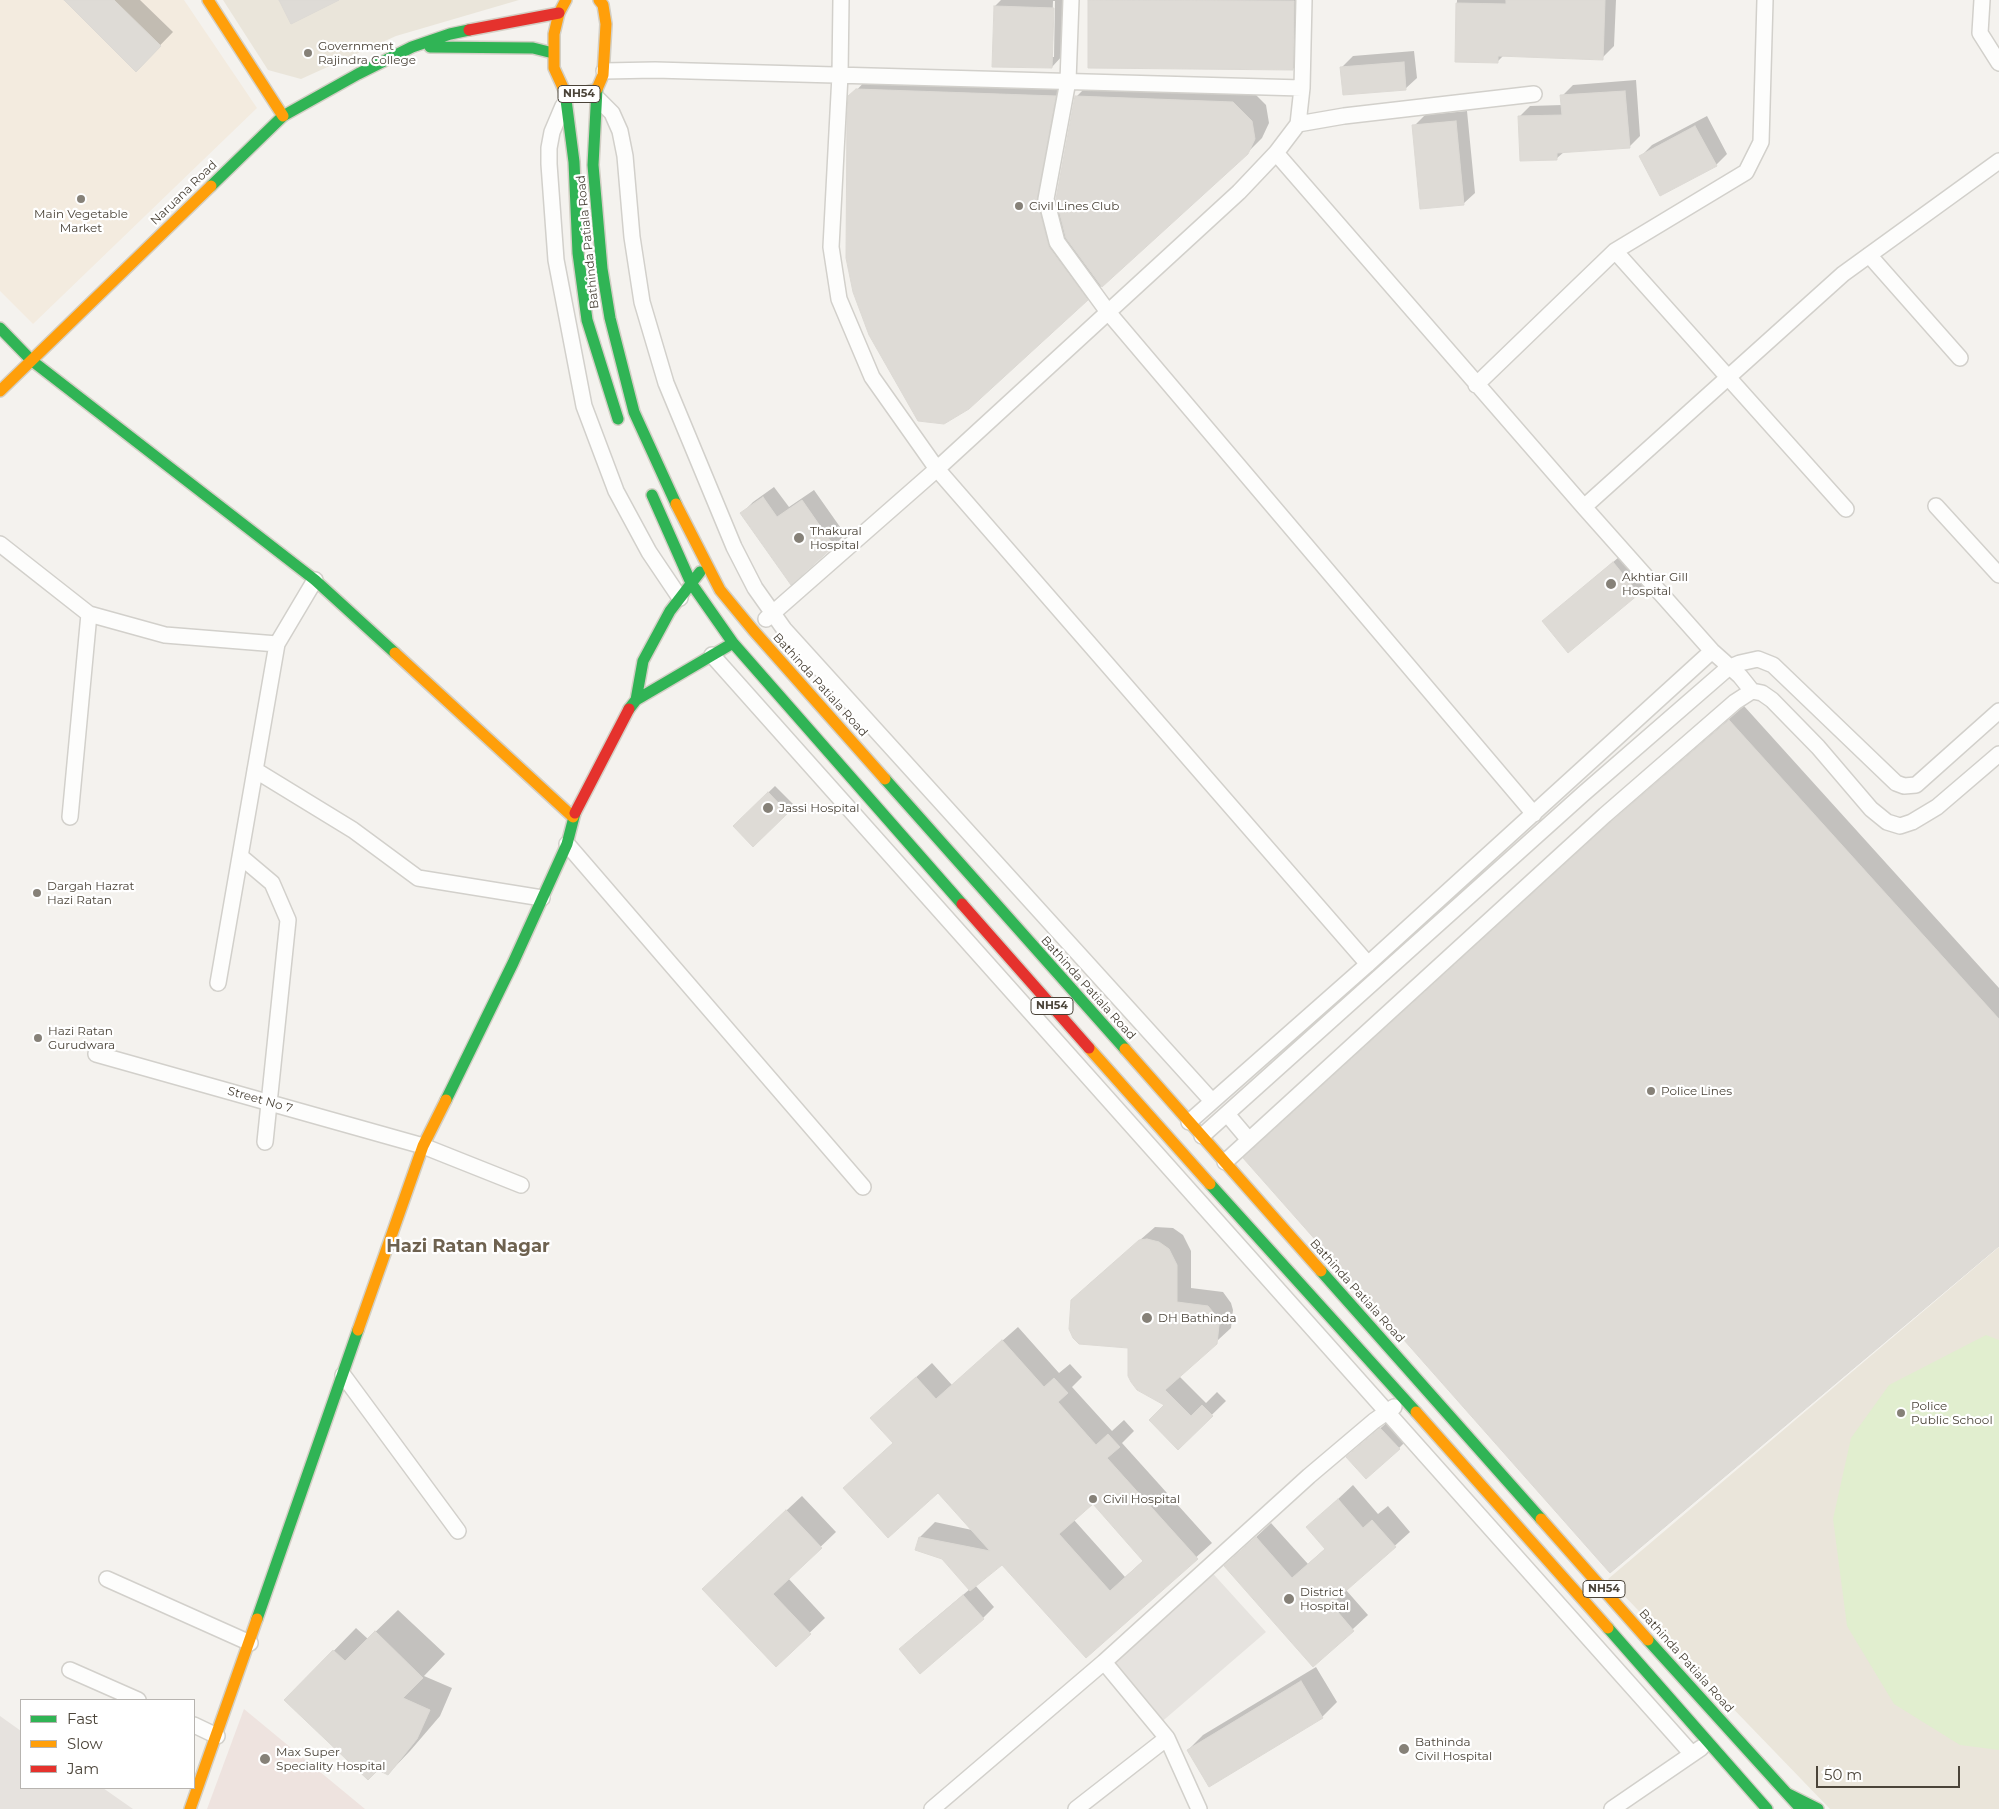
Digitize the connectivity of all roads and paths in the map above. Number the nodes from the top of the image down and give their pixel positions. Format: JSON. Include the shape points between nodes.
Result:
{"nodes":[{"id":1,"x":208,"y":0,"type":"edge"},
{"id":2,"x":565,"y":0,"type":"edge"},
{"id":3,"x":603,"y":0,"type":"edge"},
{"id":4,"x":841,"y":0,"type":"edge"},
{"id":5,"x":1071,"y":0,"type":"edge"},
{"id":6,"x":1304,"y":0,"type":"edge"},
{"id":7,"x":1765,"y":0,"type":"edge"},
{"id":8,"x":1982,"y":0,"type":"edge"},
{"id":9,"x":559,"y":13,"type":"junction"},
{"id":10,"x":606,"y":34,"type":"joint"},
{"id":11,"x":412,"y":47,"type":"junction"},
{"id":12,"x":553,"y":53,"type":"junction"},
{"id":13,"x":1999,"y":63,"type":"edge"},
{"id":14,"x":604,"y":70,"type":"junction"},
{"id":15,"x":840,"y":75,"type":"junction"},
{"id":16,"x":1068,"y":81,"type":"junction"},
{"id":17,"x":1302,"y":88,"type":"junction"},
{"id":18,"x":597,"y":93,"type":"junction"},
{"id":19,"x":1534,"y":94,"type":"dead end"},
{"id":20,"x":566,"y":96,"type":"junction"},
{"id":21,"x":283,"y":116,"type":"junction"},
{"id":22,"x":1298,"y":124,"type":"junction"},
{"id":23,"x":1276,"y":153,"type":"junction"},
{"id":24,"x":1999,"y":161,"type":"edge"},
{"id":25,"x":1615,"y":251,"type":"junction"},
{"id":26,"x":1869,"y":255,"type":"junction"},
{"id":27,"x":1108,"y":312,"type":"junction"},
{"id":28,"x":0,"y":328,"type":"edge"},
{"id":29,"x":1960,"y":358,"type":"dead end"},
{"id":30,"x":31,"y":360,"type":"junction"},
{"id":31,"x":1727,"y":377,"type":"junction"},
{"id":32,"x":1476,"y":385,"type":"junction"},
{"id":33,"x":0,"y":391,"type":"edge"},
{"id":34,"x":622,"y":427,"type":"dead end"},
{"id":35,"x":937,"y":469,"type":"junction"},
{"id":36,"x":649,"y":488,"type":"dead end"},
{"id":37,"x":1936,"y":506,"type":"dead end"},
{"id":38,"x":1584,"y":507,"type":"junction"},
{"id":39,"x":1846,"y":509,"type":"dead end"},
{"id":40,"x":0,"y":544,"type":"edge"},
{"id":41,"x":706,"y":564,"type":"junction"},
{"id":42,"x":1999,"y":575,"type":"edge"},
{"id":43,"x":316,"y":580,"type":"junction"},
{"id":44,"x":691,"y":583,"type":"junction"},
{"id":45,"x":680,"y":598,"type":"junction"},
{"id":46,"x":772,"y":613,"type":"junction"},
{"id":47,"x":90,"y":614,"type":"junction"},
{"id":48,"x":753,"y":630,"type":"junction"},
{"id":49,"x":733,"y":643,"type":"junction"},
{"id":50,"x":277,"y":644,"type":"junction"},
{"id":51,"x":1712,"y":651,"type":"junction"},
{"id":52,"x":712,"y":655,"type":"junction"},
{"id":53,"x":1728,"y":668,"type":"junction"},
{"id":54,"x":1752,"y":691,"type":"junction"},
{"id":55,"x":636,"y":700,"type":"junction"},
{"id":56,"x":1999,"y":711,"type":"edge"},
{"id":57,"x":1999,"y":754,"type":"edge"},
{"id":58,"x":255,"y":770,"type":"junction"},
{"id":59,"x":1534,"y":814,"type":"junction"},
{"id":60,"x":573,"y":817,"type":"junction"},
{"id":61,"x":70,"y":818,"type":"dead end"},
{"id":62,"x":567,"y":844,"type":"junction"},
{"id":63,"x":240,"y":856,"type":"junction"},
{"id":64,"x":542,"y":898,"type":"junction"},
{"id":65,"x":1368,"y":964,"type":"junction"},
{"id":66,"x":218,"y":983,"type":"dead end"},
{"id":67,"x":96,"y":1054,"type":"dead end"},
{"id":68,"x":1212,"y":1101,"type":"junction"},
{"id":69,"x":269,"y":1103,"type":"junction"},
{"id":70,"x":1227,"y":1114,"type":"junction"},
{"id":71,"x":1189,"y":1122,"type":"junction"},
{"id":72,"x":1202,"y":1136,"type":"junction"},
{"id":73,"x":1249,"y":1140,"type":"junction"},
{"id":74,"x":265,"y":1142,"type":"dead end"},
{"id":75,"x":423,"y":1146,"type":"junction"},
{"id":76,"x":1225,"y":1162,"type":"junction"},
{"id":77,"x":521,"y":1185,"type":"dead end"},
{"id":78,"x":863,"y":1187,"type":"dead end"},
{"id":79,"x":343,"y":1375,"type":"junction"},
{"id":80,"x":1404,"y":1399,"type":"junction"},
{"id":81,"x":1387,"y":1412,"type":"junction"},
{"id":82,"x":458,"y":1531,"type":"dead end"},
{"id":83,"x":107,"y":1579,"type":"dead end"},
{"id":84,"x":250,"y":1643,"type":"junction"},
{"id":85,"x":1104,"y":1662,"type":"junction"},
{"id":86,"x":70,"y":1670,"type":"dead end"},
{"id":87,"x":1682,"y":1677,"type":"junction"},
{"id":88,"x":1667,"y":1692,"type":"junction"},
{"id":89,"x":136,"y":1699,"type":"edge"},
{"id":90,"x":195,"y":1725,"type":"edge"},
{"id":91,"x":217,"y":1736,"type":"junction"},
{"id":92,"x":1167,"y":1738,"type":"junction"},
{"id":93,"x":1710,"y":1742,"type":"junction"},
{"id":94,"x":1692,"y":1754,"type":"junction"},
{"id":95,"x":1788,"y":1794,"type":"junction"},
{"id":96,"x":1765,"y":1808,"type":"edge"},
{"id":97,"x":190,"y":1809,"type":"edge"},
{"id":98,"x":932,"y":1809,"type":"edge"},
{"id":99,"x":1076,"y":1809,"type":"edge"},
{"id":100,"x":1199,"y":1809,"type":"edge"},
{"id":101,"x":1612,"y":1809,"type":"edge"},
{"id":102,"x":1801,"y":1809,"type":"edge"},
{"id":103,"x":1818,"y":1809,"type":"edge"}],
"edges":[{"from":1,"to":21,"type":"main road"},
{"from":2,"to":9,"type":"main road","number":"NH54"},
{"from":3,"to":10,"type":"street"},
{"from":4,"to":15,"type":"street"},
{"from":5,"to":16,"type":"street"},
{"from":6,"to":17,"type":"street"},
{"from":7,"to":25,"type":"street","via":[[1762,142],[1746,172]]},
{"from":8,"to":13,"type":"street","via":[[1980,33]]},
{"from":9,"to":11,"type":"main road","name":"Naruana Road","via":[[450,34]]},
{"from":9,"to":12,"type":"main road","number":"NH54"},
{"from":10,"to":14,"type":"main road","number":"NH54"},
{"from":11,"to":12,"type":"main road","name":"Naruana Road","via":[[532,48]]},
{"from":11,"to":21,"type":"main road","name":"Naruana Road"},
{"from":12,"to":20,"type":"main road","number":"NH54","via":[[554,68]]},
{"from":14,"to":15,"type":"street"},
{"from":14,"to":18,"type":"main road","number":"NH54"},
{"from":15,"to":16,"type":"street"},
{"from":15,"to":35,"type":"street","via":[[831,247],[839,299],[872,378]]},
{"from":16,"to":17,"type":"street"},
{"from":16,"to":27,"type":"street","via":[[1046,198],[1057,242]]},
{"from":17,"to":22,"type":"street"},
{"from":18,"to":20,"type":"main road","number":"NH54"},
{"from":18,"to":41,"type":"main road","name":"Bathinda Patiala Road","number":"NH54","via":[[593,165],[602,269],[610,318],[634,412]]},
{"from":18,"to":46,"type":"street","via":[[612,113],[620,132],[642,302],[666,383],[734,547]]},
{"from":19,"to":22,"type":"street"},
{"from":20,"to":34,"type":"main road","number":"NH54","via":[[574,162],[578,252],[587,320]]},
{"from":20,"to":45,"type":"street","via":[[552,132],[549,164],[556,260],[584,406],[616,490],[649,552]]},
{"from":21,"to":30,"type":"main road","name":"Naruana Road"},
{"from":22,"to":23,"type":"street"},
{"from":23,"to":27,"type":"street","via":[[1239,192]]},
{"from":23,"to":32,"type":"street"},
{"from":24,"to":26,"type":"street"},
{"from":25,"to":31,"type":"street"},
{"from":25,"to":32,"type":"street"},
{"from":26,"to":29,"type":"street"},
{"from":26,"to":31,"type":"street","via":[[1843,274]]},
{"from":27,"to":35,"type":"street"},
{"from":27,"to":59,"type":"street"},
{"from":28,"to":30,"type":"main road"},
{"from":30,"to":33,"type":"main road","name":"Naruana Road"},
{"from":30,"to":43,"type":"main road"},
{"from":31,"to":38,"type":"street"},
{"from":31,"to":39,"type":"street"},
{"from":32,"to":38,"type":"street"},
{"from":35,"to":46,"type":"street"},
{"from":35,"to":65,"type":"street"},
{"from":36,"to":44,"type":"main road","number":"NH54"},
{"from":37,"to":42,"type":"street"},
{"from":38,"to":51,"type":"street"},
{"from":40,"to":47,"type":"street"},
{"from":41,"to":44,"type":"main road"},
{"from":41,"to":48,"type":"main road","name":"Bathinda Patiala Road","number":"NH54","via":[[720,590]]},
{"from":43,"to":50,"type":"street"},
{"from":43,"to":60,"type":"main road"},
{"from":44,"to":45,"type":"main road"},
{"from":44,"to":49,"type":"main road","number":"NH54"},
{"from":45,"to":55,"type":"main road","via":[[643,661]]},
{"from":46,"to":48,"type":"street"},
{"from":46,"to":68,"type":"street"},
{"from":47,"to":50,"type":"street","via":[[165,635]]},
{"from":47,"to":61,"type":"street"},
{"from":48,"to":49,"type":"street"},
{"from":48,"to":71,"type":"main road","name":"Bathinda Patiala Road","number":"NH54"},
{"from":49,"to":52,"type":"main road"},
{"from":49,"to":80,"type":"main road","number":"NH54","via":[[1168,1138]]},
{"from":50,"to":58,"type":"street"},
{"from":51,"to":53,"type":"street"},
{"from":51,"to":59,"type":"street"},
{"from":52,"to":55,"type":"main road"},
{"from":52,"to":81,"type":"street"},
{"from":53,"to":54,"type":"street","via":[[1740,676]]},
{"from":53,"to":56,"type":"street","via":[[1758,660],[1773,665],[1896,783],[1904,786],[1916,785]]},
{"from":53,"to":70,"type":"street"},
{"from":54,"to":57,"type":"street","via":[[1772,700],[1871,808],[1887,822],[1900,826],[1937,807]]},
{"from":54,"to":73,"type":"street","via":[[1735,702],[1605,815]]},
{"from":55,"to":60,"type":"main road","via":[[624,717]]},
{"from":58,"to":63,"type":"street"},
{"from":58,"to":64,"type":"street","via":[[353,830],[418,878]]},
{"from":59,"to":65,"type":"street"},
{"from":60,"to":62,"type":"main road"},
{"from":62,"to":64,"type":"main road"},
{"from":62,"to":78,"type":"street"},
{"from":63,"to":66,"type":"street"},
{"from":63,"to":69,"type":"street","via":[[272,883],[288,920]]},
{"from":64,"to":75,"type":"main road"},
{"from":65,"to":68,"type":"street"},
{"from":67,"to":69,"type":"street","name":"Street No 7"},
{"from":68,"to":71,"type":"street"},
{"from":69,"to":74,"type":"street"},
{"from":69,"to":75,"type":"street","name":"Street No 7"},
{"from":70,"to":72,"type":"street"},
{"from":70,"to":73,"type":"street"},
{"from":71,"to":72,"type":"main road","name":"Bathinda Patiala Road","number":"NH54"},
{"from":72,"to":76,"type":"main road","name":"Bathinda Patiala Road","number":"NH54"},
{"from":73,"to":76,"type":"street"},
{"from":75,"to":77,"type":"street","name":"Street No 7"},
{"from":75,"to":79,"type":"main road"},
{"from":76,"to":87,"type":"main road","name":"Bathinda Patiala Road","number":"NH54"},
{"from":79,"to":82,"type":"street"},
{"from":79,"to":84,"type":"main road"},
{"from":80,"to":81,"type":"street"},
{"from":80,"to":88,"type":"main road","number":"NH54"},
{"from":81,"to":85,"type":"street","via":[[1309,1476]]},
{"from":81,"to":94,"type":"street"},
{"from":83,"to":84,"type":"street"},
{"from":84,"to":91,"type":"main road"},
{"from":85,"to":92,"type":"street"},
{"from":85,"to":98,"type":"street"},
{"from":86,"to":89,"type":"street"},
{"from":87,"to":88,"type":"main road"},
{"from":87,"to":95,"type":"main road","name":"Bathinda Patiala Road","number":"NH54"},
{"from":88,"to":93,"type":"main road","number":"NH54"},
{"from":90,"to":91,"type":"street"},
{"from":91,"to":97,"type":"main road"},
{"from":92,"to":99,"type":"street"},
{"from":92,"to":100,"type":"street"},
{"from":93,"to":94,"type":"street"},
{"from":93,"to":96,"type":"main road","number":"NH54"},
{"from":94,"to":101,"type":"street"},
{"from":95,"to":102,"type":"main road","number":"NH54"},
{"from":95,"to":103,"type":"main road"}]}
